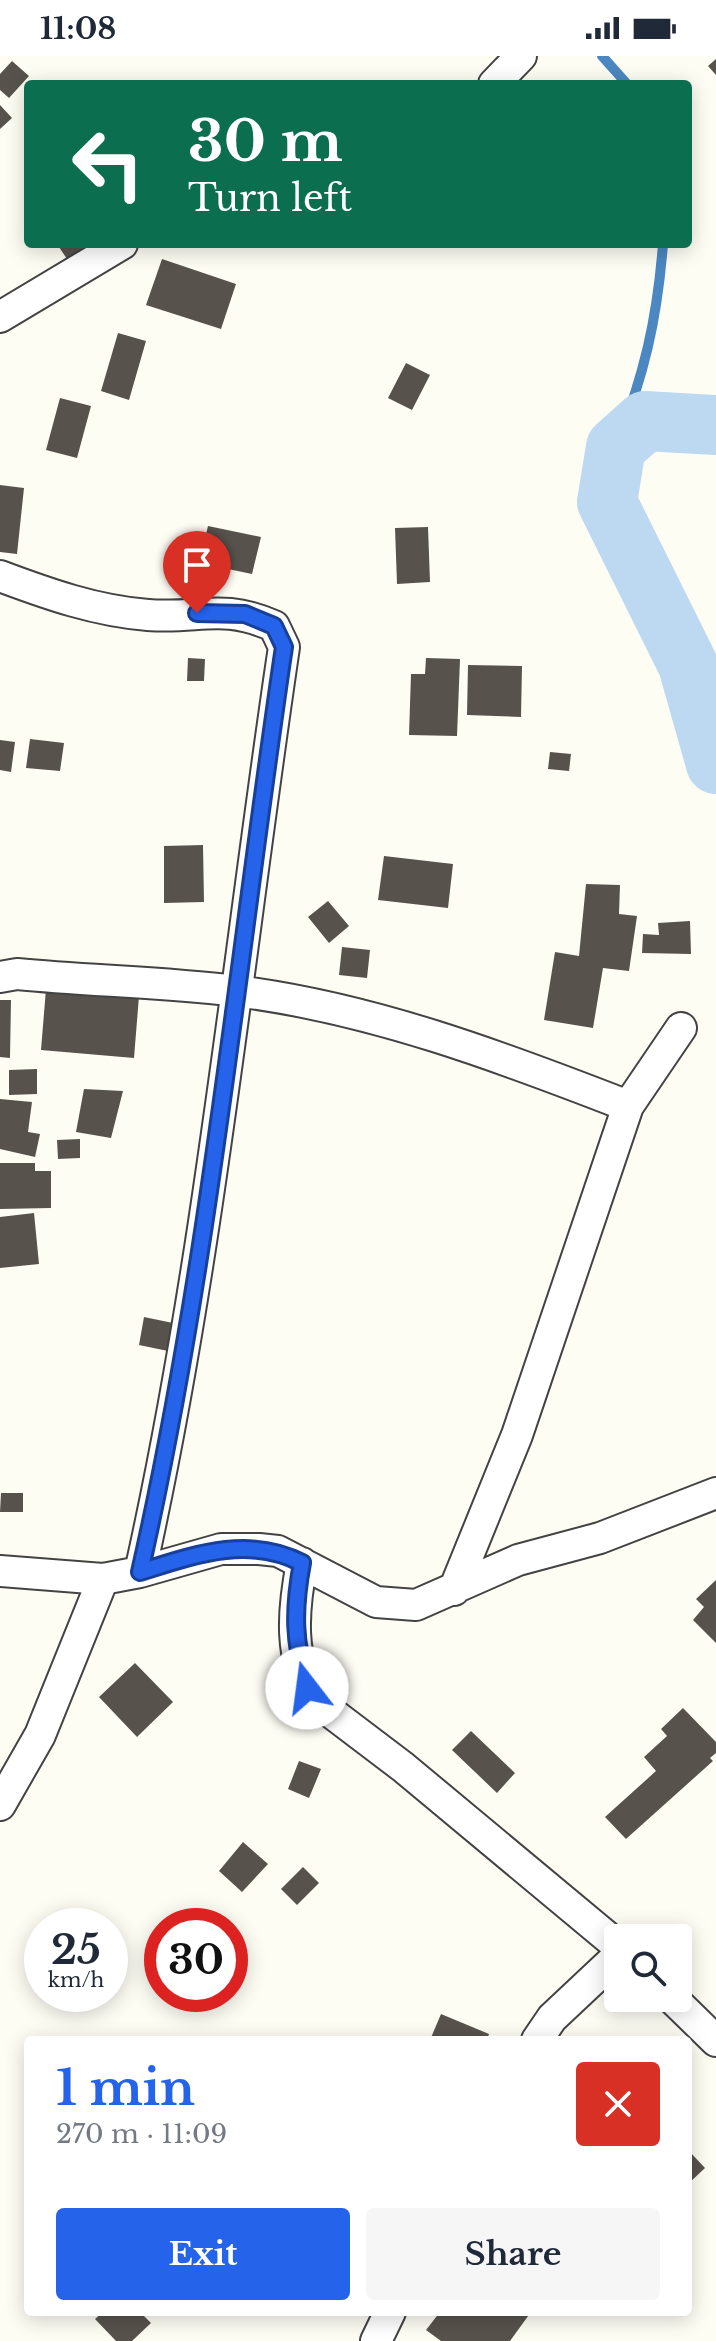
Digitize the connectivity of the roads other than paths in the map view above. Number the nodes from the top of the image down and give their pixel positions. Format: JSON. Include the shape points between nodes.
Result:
{"nodes":[{"id":1,"x":521,"y":56,"type":"edge"},
{"id":2,"x":498,"y":80,"type":"edge"},
{"id":3,"x":115,"y":248,"type":"edge"},
{"id":4,"x":0,"y":317,"type":"edge"},
{"id":5,"x":0,"y":576,"type":"edge"},
{"id":6,"x":0,"y":977,"type":"edge"},
{"id":7,"x":237,"y":991,"type":"junction"},
{"id":8,"x":681,"y":1028,"type":"dead end"},
{"id":9,"x":628,"y":1106,"type":"junction"},
{"id":10,"x":716,"y":1493,"type":"edge"},
{"id":11,"x":302,"y":1563,"type":"junction"},
{"id":12,"x":0,"y":1571,"type":"edge"},
{"id":13,"x":140,"y":1572,"type":"junction"},
{"id":14,"x":103,"y":1579,"type":"junction"},
{"id":15,"x":454,"y":1590,"type":"junction"},
{"id":16,"x":0,"y":1805,"type":"edge"},
{"id":17,"x":604,"y":1934,"type":"edge"},
{"id":18,"x":604,"y":1969,"type":"edge"},
{"id":19,"x":686,"y":2012,"type":"edge"},
{"id":20,"x":540,"y":2036,"type":"edge"},
{"id":21,"x":716,"y":2041,"type":"edge"},
{"id":22,"x":388,"y":2316,"type":"edge"},
{"id":23,"x":376,"y":2341,"type":"edge"}],
"edges":[{"from":1,"to":2,"type":"street"},
{"from":3,"to":4,"type":"street"},
{"from":5,"to":7,"type":"street","via":[[99,608],[149,615],[245,614],[274,626],[284,647]]},
{"from":6,"to":7,"type":"street"},
{"from":7,"to":9,"type":"street","via":[[389,1022],[511,1060]]},
{"from":7,"to":13,"type":"street","via":[[173,1425]]},
{"from":8,"to":9,"type":"street"},
{"from":9,"to":15,"type":"street","via":[[517,1435]]},
{"from":10,"to":15,"type":"street","via":[[600,1538],[518,1560]]},
{"from":11,"to":13,"type":"street","via":[[278,1551],[221,1549]]},
{"from":11,"to":15,"type":"street","via":[[376,1602],[416,1605]]},
{"from":11,"to":17,"type":"street","via":[[293,1609],[297,1654],[316,1701]]},
{"from":12,"to":14,"type":"street"},
{"from":13,"to":14,"type":"street"},
{"from":14,"to":16,"type":"street","via":[[40,1735]]},
{"from":18,"to":20,"type":"street"},
{"from":19,"to":21,"type":"street"},
{"from":22,"to":23,"type":"street"}]}
